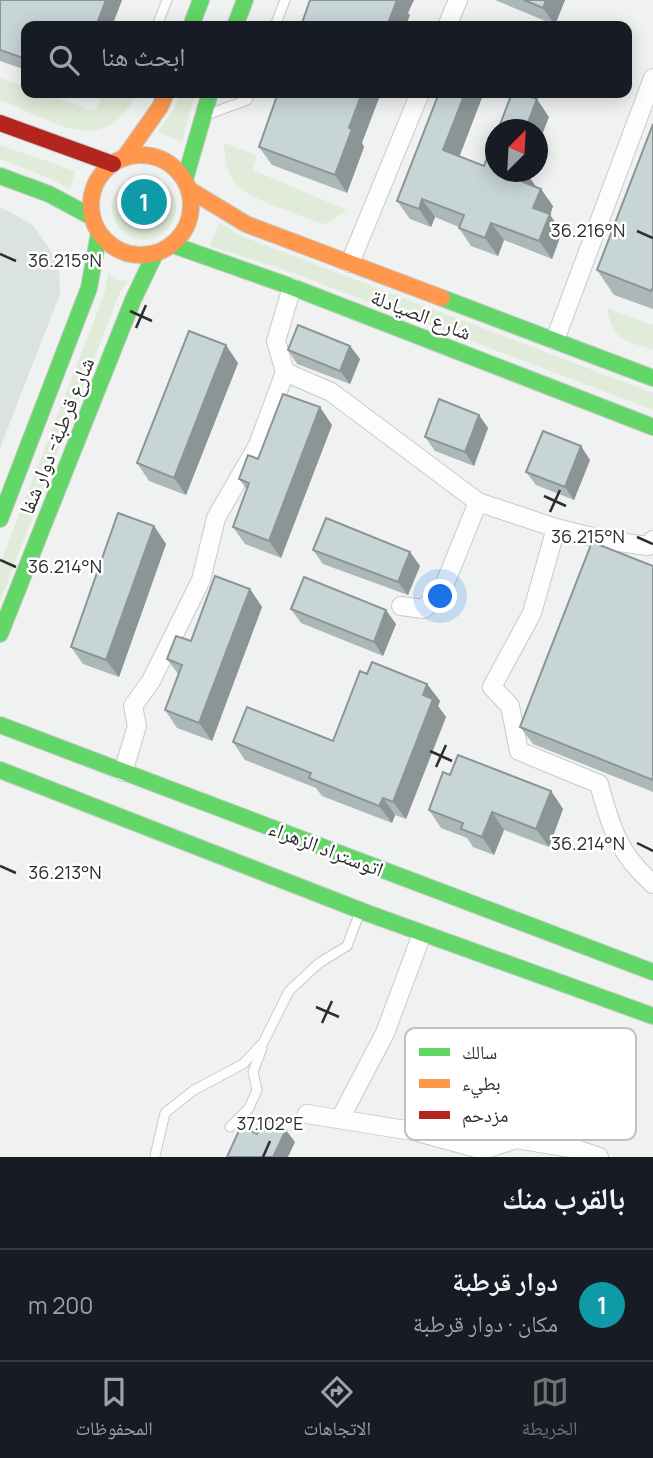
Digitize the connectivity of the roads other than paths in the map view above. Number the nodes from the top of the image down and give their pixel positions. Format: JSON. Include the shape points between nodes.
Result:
{"nodes":[{"id":1,"x":167,"y":0,"type":"edge"},
{"id":2,"x":201,"y":0,"type":"edge"},
{"id":3,"x":245,"y":0,"type":"edge"},
{"id":4,"x":285,"y":0,"type":"edge"},
{"id":5,"x":458,"y":0,"type":"edge"},
{"id":6,"x":159,"y":21,"type":"edge"},
{"id":7,"x":193,"y":21,"type":"edge"},
{"id":8,"x":237,"y":21,"type":"edge"},
{"id":9,"x":277,"y":21,"type":"edge"},
{"id":10,"x":449,"y":21,"type":"edge"},
{"id":11,"x":653,"y":78,"type":"edge"},
{"id":12,"x":163,"y":98,"type":"edge"},
{"id":13,"x":208,"y":98,"type":"edge"},
{"id":14,"x":248,"y":98,"type":"edge"},
{"id":15,"x":418,"y":98,"type":"edge"},
{"id":16,"x":201,"y":117,"type":"junction"},
{"id":17,"x":0,"y":124,"type":"edge"},
{"id":18,"x":119,"y":161,"type":"junction"},
{"id":19,"x":0,"y":176,"type":"edge"},
{"id":20,"x":187,"y":185,"type":"junction"},
{"id":21,"x":92,"y":217,"type":"junction"},
{"id":22,"x":99,"y":233,"type":"junction"},
{"id":23,"x":173,"y":245,"type":"junction"},
{"id":24,"x":155,"y":254,"type":"junction"},
{"id":25,"x":350,"y":263,"type":"junction"},
{"id":26,"x":292,"y":287,"type":"junction"},
{"id":27,"x":555,"y":340,"type":"junction"},
{"id":28,"x":285,"y":372,"type":"junction"},
{"id":29,"x":653,"y":378,"type":"edge"},
{"id":30,"x":653,"y":428,"type":"edge"},
{"id":31,"x":478,"y":502,"type":"junction"},
{"id":32,"x":0,"y":519,"type":"edge"},
{"id":33,"x":556,"y":528,"type":"junction"},
{"id":34,"x":653,"y":540,"type":"edge"},
{"id":35,"x":401,"y":606,"type":"dead end"},
{"id":36,"x":0,"y":634,"type":"edge"},
{"id":37,"x":0,"y":725,"type":"edge"},
{"id":38,"x":0,"y":770,"type":"edge"},
{"id":39,"x":123,"y":772,"type":"junction"},
{"id":40,"x":653,"y":884,"type":"edge"},
{"id":41,"x":360,"y":911,"type":"junction"},
{"id":42,"x":422,"y":934,"type":"junction"},
{"id":43,"x":653,"y":972,"type":"edge"},
{"id":44,"x":653,"y":1016,"type":"edge"},
{"id":45,"x":263,"y":1043,"type":"junction"},
{"id":46,"x":307,"y":1114,"type":"dead end"},
{"id":47,"x":340,"y":1119,"type":"junction"},
{"id":48,"x":230,"y":1127,"type":"dead end"},
{"id":49,"x":405,"y":1130,"type":"edge"},
{"id":50,"x":447,"y":1140,"type":"edge"},
{"id":51,"x":513,"y":1140,"type":"edge"},
{"id":52,"x":522,"y":1140,"type":"edge"},
{"id":53,"x":155,"y":1156,"type":"edge"},
{"id":54,"x":599,"y":1157,"type":"edge"}],
"edges":[{"from":1,"to":6,"type":"lane"},
{"from":2,"to":7,"type":"street"},
{"from":3,"to":8,"type":"street"},
{"from":4,"to":9,"type":"lane"},
{"from":5,"to":10,"type":"street"},
{"from":11,"to":27,"type":"street"},
{"from":12,"to":18,"type":"street"},
{"from":13,"to":16,"type":"street"},
{"from":14,"to":16,"type":"lane"},
{"from":15,"to":25,"type":"street"},
{"from":16,"to":20,"type":"street"},
{"from":17,"to":18,"type":"street"},
{"from":18,"to":20,"type":"street","via":[[141,155],[158,158],[173,166]]},
{"from":18,"to":21,"type":"street","via":[[94,187]]},
{"from":19,"to":21,"type":"street","via":[[49,194]]},
{"from":20,"to":23,"type":"street","via":[[192,210],[186,230]]},
{"from":20,"to":25,"type":"street","name":"شارع الصيادلة","via":[[246,224]]},
{"from":21,"to":22,"type":"street"},
{"from":22,"to":24,"type":"street","via":[[124,253]]},
{"from":22,"to":32,"type":"street","via":[[89,288]]},
{"from":23,"to":24,"type":"street"},
{"from":23,"to":26,"type":"street","name":"شارع الصيادلة"},
{"from":24,"to":36,"type":"street","name":"شارع قرطبة- دوار شفا"},
{"from":25,"to":27,"type":"street","name":"شارع الصيادلة"},
{"from":26,"to":28,"type":"street","via":[[276,341]]},
{"from":26,"to":30,"type":"street","name":"شارع الصيادلة"},
{"from":27,"to":29,"type":"street","name":"شارع الصيادلة"},
{"from":28,"to":31,"type":"street","via":[[331,392]]},
{"from":28,"to":39,"type":"street","via":[[258,445],[216,518],[201,580],[133,706],[137,726]]},
{"from":31,"to":33,"type":"street"},
{"from":31,"to":35,"type":"street","via":[[444,586],[424,609]]},
{"from":33,"to":34,"type":"street","via":[[604,540],[648,545]]},
{"from":33,"to":40,"type":"street","via":[[532,613],[492,687],[510,706],[519,751],[599,784],[612,831],[630,864]]},
{"from":37,"to":39,"type":"street","name":"اتوستراد الزهراء"},
{"from":38,"to":41,"type":"street"},
{"from":39,"to":43,"type":"street","name":"اتوستراد الزهراء"},
{"from":41,"to":42,"type":"street"},
{"from":41,"to":45,"type":"lane","via":[[347,946],[319,963],[289,991]]},
{"from":42,"to":44,"type":"street"},
{"from":42,"to":47,"type":"street","via":[[385,1032]]},
{"from":45,"to":48,"type":"lane","via":[[253,1072],[257,1090],[249,1108]]},
{"from":45,"to":53,"type":"lane","via":[[243,1064],[194,1090],[165,1113]]},
{"from":46,"to":47,"type":"street"},
{"from":47,"to":49,"type":"street"},
{"from":50,"to":51,"type":"street","via":[[483,1150]]},
{"from":52,"to":54,"type":"street"}]}
